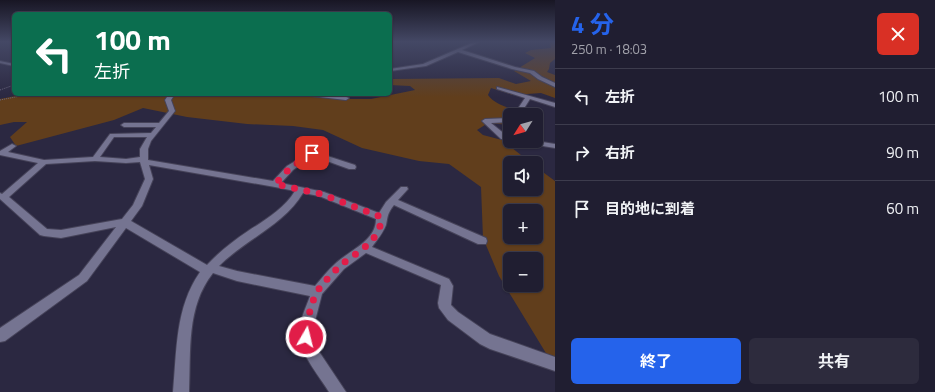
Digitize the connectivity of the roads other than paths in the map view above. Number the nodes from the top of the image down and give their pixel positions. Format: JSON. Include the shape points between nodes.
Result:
{"nodes":[{"id":1,"x":434,"y":60,"type":"edge"},
{"id":2,"x":491,"y":60,"type":"edge"},
{"id":3,"x":0,"y":62,"type":"edge"},
{"id":4,"x":12,"y":65,"type":"edge"},
{"id":5,"x":392,"y":66,"type":"edge"},
{"id":6,"x":402,"y":69,"type":"junction"},
{"id":7,"x":392,"y":70,"type":"edge"},
{"id":8,"x":555,"y":86,"type":"edge"},
{"id":9,"x":498,"y":88,"type":"dead end"},
{"id":10,"x":171,"y":96,"type":"edge"},
{"id":11,"x":328,"y":96,"type":"edge"},
{"id":12,"x":346,"y":98,"type":"dead end"},
{"id":13,"x":528,"y":98,"type":"junction"},
{"id":14,"x":555,"y":105,"type":"edge"},
{"id":15,"x":521,"y":108,"type":"edge"},
{"id":16,"x":496,"y":115,"type":"dead end"},
{"id":17,"x":503,"y":118,"type":"edge"},
{"id":18,"x":503,"y":120,"type":"edge"},
{"id":19,"x":124,"y":125,"type":"dead end"},
{"id":20,"x":160,"y":125,"type":"junction"},
{"id":21,"x":152,"y":135,"type":"junction"},
{"id":22,"x":503,"y":136,"type":"edge"},
{"id":23,"x":543,"y":144,"type":"edge"},
{"id":24,"x":12,"y":146,"type":"dead end"},
{"id":25,"x":555,"y":146,"type":"edge"},
{"id":26,"x":1,"y":153,"type":"edge"},
{"id":27,"x":95,"y":159,"type":"junction"},
{"id":28,"x":144,"y":161,"type":"junction"},
{"id":29,"x":44,"y":162,"type":"junction"},
{"id":30,"x":352,"y":167,"type":"dead end"},
{"id":31,"x":275,"y":184,"type":"junction"},
{"id":32,"x":404,"y":189,"type":"dead end"},
{"id":33,"x":300,"y":190,"type":"junction"},
{"id":34,"x":2,"y":197,"type":"edge"},
{"id":35,"x":393,"y":201,"type":"junction"},
{"id":36,"x":381,"y":217,"type":"junction"},
{"id":37,"x":124,"y":222,"type":"junction"},
{"id":38,"x":482,"y":241,"type":"dead end"},
{"id":39,"x":365,"y":248,"type":"junction"},
{"id":40,"x":209,"y":270,"type":"junction"},
{"id":41,"x":317,"y":292,"type":"junction"},
{"id":42,"x":0,"y":336,"type":"edge"},
{"id":43,"x":555,"y":364,"type":"edge"},
{"id":44,"x":181,"y":392,"type":"edge"},
{"id":45,"x":338,"y":392,"type":"edge"}],
"edges":[{"from":1,"to":6,"type":"street"},
{"from":2,"to":8,"type":"street","via":[[532,72]]},
{"from":3,"to":4,"type":"street"},
{"from":5,"to":6,"type":"street"},
{"from":6,"to":7,"type":"street"},
{"from":9,"to":13,"type":"street"},
{"from":10,"to":20,"type":"street","via":[[168,100],[172,111]]},
{"from":11,"to":12,"type":"street"},
{"from":13,"to":14,"type":"street"},
{"from":13,"to":15,"type":"street"},
{"from":16,"to":17,"type":"street"},
{"from":18,"to":22,"type":"street","via":[[485,121]]},
{"from":19,"to":20,"type":"street"},
{"from":20,"to":21,"type":"street"},
{"from":21,"to":27,"type":"street","via":[[112,135]]},
{"from":21,"to":28,"type":"street","via":[[144,150]]},
{"from":23,"to":25,"type":"street"},
{"from":24,"to":26,"type":"street"},
{"from":26,"to":29,"type":"street"},
{"from":27,"to":28,"type":"street"},
{"from":27,"to":29,"type":"street"},
{"from":28,"to":31,"type":"street"},
{"from":28,"to":37,"type":"street","via":[[149,179],[146,189]]},
{"from":29,"to":34,"type":"street"},
{"from":30,"to":31,"type":"street","via":[[312,153],[290,168]]},
{"from":31,"to":33,"type":"street"},
{"from":32,"to":35,"type":"street"},
{"from":33,"to":36,"type":"street","via":[[336,199]]},
{"from":33,"to":40,"type":"street","via":[[296,199],[286,209],[239,242]]},
{"from":34,"to":37,"type":"street","via":[[44,232],[61,234]]},
{"from":35,"to":36,"type":"street"},
{"from":35,"to":38,"type":"street"},
{"from":36,"to":39,"type":"street","via":[[378,231]]},
{"from":37,"to":40,"type":"street"},
{"from":37,"to":42,"type":"street","via":[[83,278]]},
{"from":39,"to":41,"type":"street","via":[[340,266]]},
{"from":39,"to":43,"type":"street","via":[[445,282],[445,308],[485,339]]},
{"from":40,"to":41,"type":"street"},
{"from":40,"to":44,"type":"street","via":[[193,294],[188,310]]},
{"from":41,"to":45,"type":"street","via":[[306,337],[311,351]]}]}
